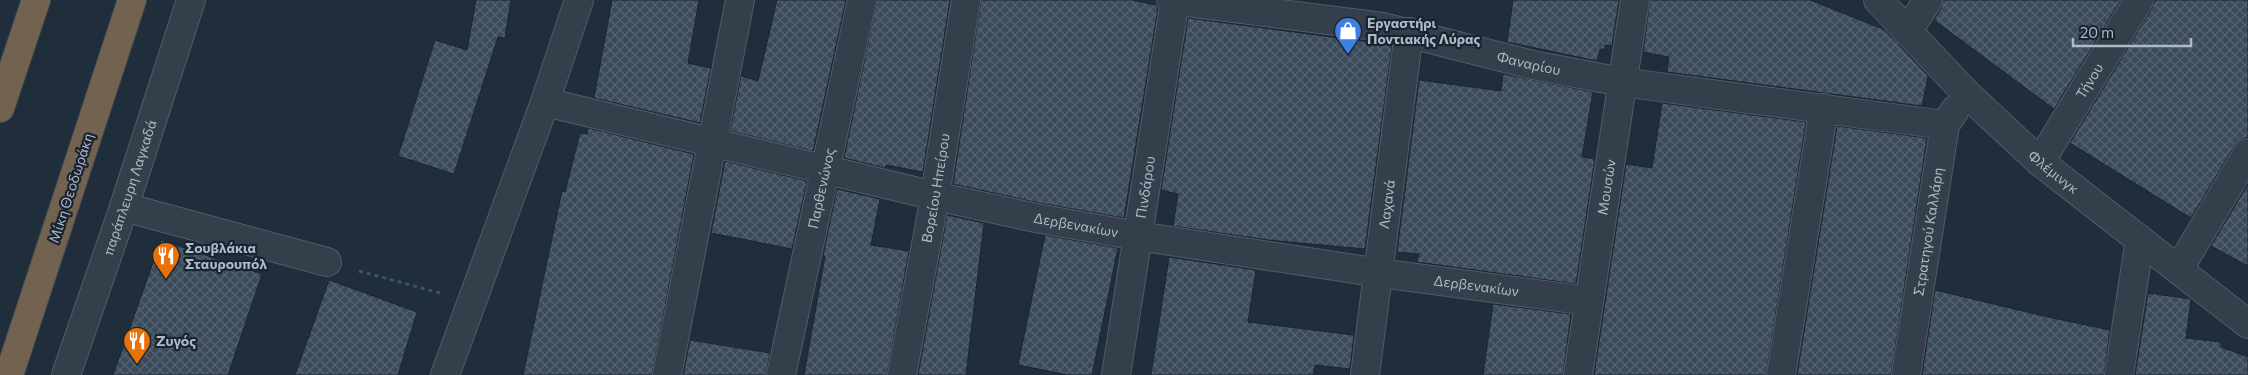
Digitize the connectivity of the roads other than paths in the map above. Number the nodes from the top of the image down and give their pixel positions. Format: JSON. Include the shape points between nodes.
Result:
{"nodes":[{"id":1,"x":36,"y":0,"type":"edge"},
{"id":2,"x":132,"y":0,"type":"edge"},
{"id":3,"x":191,"y":0,"type":"edge"},
{"id":4,"x":578,"y":0,"type":"edge"},
{"id":5,"x":740,"y":0,"type":"edge"},
{"id":6,"x":862,"y":0,"type":"edge"},
{"id":7,"x":966,"y":0,"type":"edge"},
{"id":8,"x":1173,"y":0,"type":"edge"},
{"id":9,"x":1635,"y":0,"type":"edge"},
{"id":10,"x":1878,"y":0,"type":"edge"},
{"id":11,"x":1928,"y":0,"type":"edge"},
{"id":12,"x":2139,"y":0,"type":"edge"},
{"id":13,"x":1409,"y":32,"type":"junction"},
{"id":14,"x":1908,"y":32,"type":"junction"},
{"id":15,"x":1622,"y":82,"type":"junction"},
{"id":16,"x":1967,"y":94,"type":"junction"},
{"id":17,"x":545,"y":102,"type":"junction"},
{"id":18,"x":0,"y":108,"type":"edge"},
{"id":19,"x":1824,"y":108,"type":"junction"},
{"id":20,"x":1945,"y":125,"type":"junction"},
{"id":21,"x":712,"y":142,"type":"junction"},
{"id":22,"x":2248,"y":153,"type":"edge"},
{"id":23,"x":2040,"y":162,"type":"junction"},
{"id":24,"x":826,"y":170,"type":"junction"},
{"id":25,"x":935,"y":196,"type":"junction"},
{"id":26,"x":124,"y":207,"type":"junction"},
{"id":27,"x":1138,"y":236,"type":"junction"},
{"id":28,"x":2140,"y":239,"type":"junction"},
{"id":29,"x":327,"y":262,"type":"road end"},
{"id":30,"x":2179,"y":269,"type":"junction"},
{"id":31,"x":1380,"y":273,"type":"junction"},
{"id":32,"x":1589,"y":301,"type":"junction"},
{"id":33,"x":2248,"y":324,"type":"edge"},
{"id":34,"x":10,"y":375,"type":"edge"},
{"id":35,"x":66,"y":375,"type":"edge"},
{"id":36,"x":445,"y":375,"type":"edge"},
{"id":37,"x":667,"y":375,"type":"edge"},
{"id":38,"x":781,"y":375,"type":"edge"},
{"id":39,"x":902,"y":375,"type":"edge"},
{"id":40,"x":1116,"y":375,"type":"edge"},
{"id":41,"x":1365,"y":375,"type":"edge"},
{"id":42,"x":1578,"y":375,"type":"edge"},
{"id":43,"x":1781,"y":375,"type":"edge"},
{"id":44,"x":1906,"y":375,"type":"edge"},
{"id":45,"x":2119,"y":375,"type":"edge"}],
"edges":[{"from":1,"to":18,"type":"highway"},
{"from":2,"to":34,"type":"highway","name":"Μίκη Θεοδωράκη"},
{"from":3,"to":26,"type":"street","name":"παράπλευρη Λαγκαδά"},
{"from":4,"to":17,"type":"street"},
{"from":5,"to":21,"type":"street"},
{"from":6,"to":24,"type":"street","name":"Παρθενώνος"},
{"from":7,"to":25,"type":"street","name":"Βορείου Ηπείρου"},
{"from":8,"to":13,"type":"street","name":"Φαναρίου"},
{"from":8,"to":27,"type":"street","name":"Πινδάρου"},
{"from":9,"to":15,"type":"street","name":"Μουσών"},
{"from":10,"to":14,"type":"street","name":"Φλέμινγκ"},
{"from":11,"to":14,"type":"street"},
{"from":12,"to":23,"type":"street","name":"Τήνου"},
{"from":13,"to":15,"type":"street","name":"Φαναρίου","via":[[1533,65]]},
{"from":13,"to":31,"type":"street","name":"Λαχανά"},
{"from":14,"to":16,"type":"street","name":"Φλέμινγκ"},
{"from":15,"to":19,"type":"street","name":"Φαναρίου"},
{"from":15,"to":32,"type":"street","name":"Μουσών"},
{"from":16,"to":20,"type":"street","name":"Στρατηγού Καλλάρη"},
{"from":16,"to":23,"type":"street","name":"Φλέμινγκ"},
{"from":17,"to":21,"type":"street","name":"Δερβενακίων"},
{"from":17,"to":36,"type":"street"},
{"from":19,"to":20,"type":"street","name":"Φαναρίου"},
{"from":19,"to":43,"type":"street"},
{"from":20,"to":44,"type":"street","name":"Στρατηγού Καλλάρη"},
{"from":21,"to":24,"type":"street","name":"Δερβενακίων"},
{"from":21,"to":37,"type":"street"},
{"from":22,"to":30,"type":"street"},
{"from":23,"to":28,"type":"street","name":"Φλέμινγκ"},
{"from":24,"to":25,"type":"street","name":"Δερβενακίων"},
{"from":24,"to":38,"type":"street","name":"Παρθενώνος"},
{"from":25,"to":27,"type":"street","name":"Δερβενακίων"},
{"from":25,"to":39,"type":"street","name":"Βορείου Ηπείρου"},
{"from":26,"to":29,"type":"street"},
{"from":26,"to":35,"type":"street","name":"παράπλευρη Λαγκαδά"},
{"from":27,"to":31,"type":"street","name":"Δερβενακίων"},
{"from":27,"to":40,"type":"street","name":"Πινδάρου"},
{"from":28,"to":30,"type":"street","name":"Φλέμινγκ"},
{"from":28,"to":45,"type":"street"},
{"from":30,"to":33,"type":"street","name":"Φλέμινγκ"},
{"from":31,"to":32,"type":"street","name":"Δερβενακίων"},
{"from":31,"to":41,"type":"street","name":"Λαχανά"},
{"from":32,"to":42,"type":"street","name":"Μουσών"}]}
